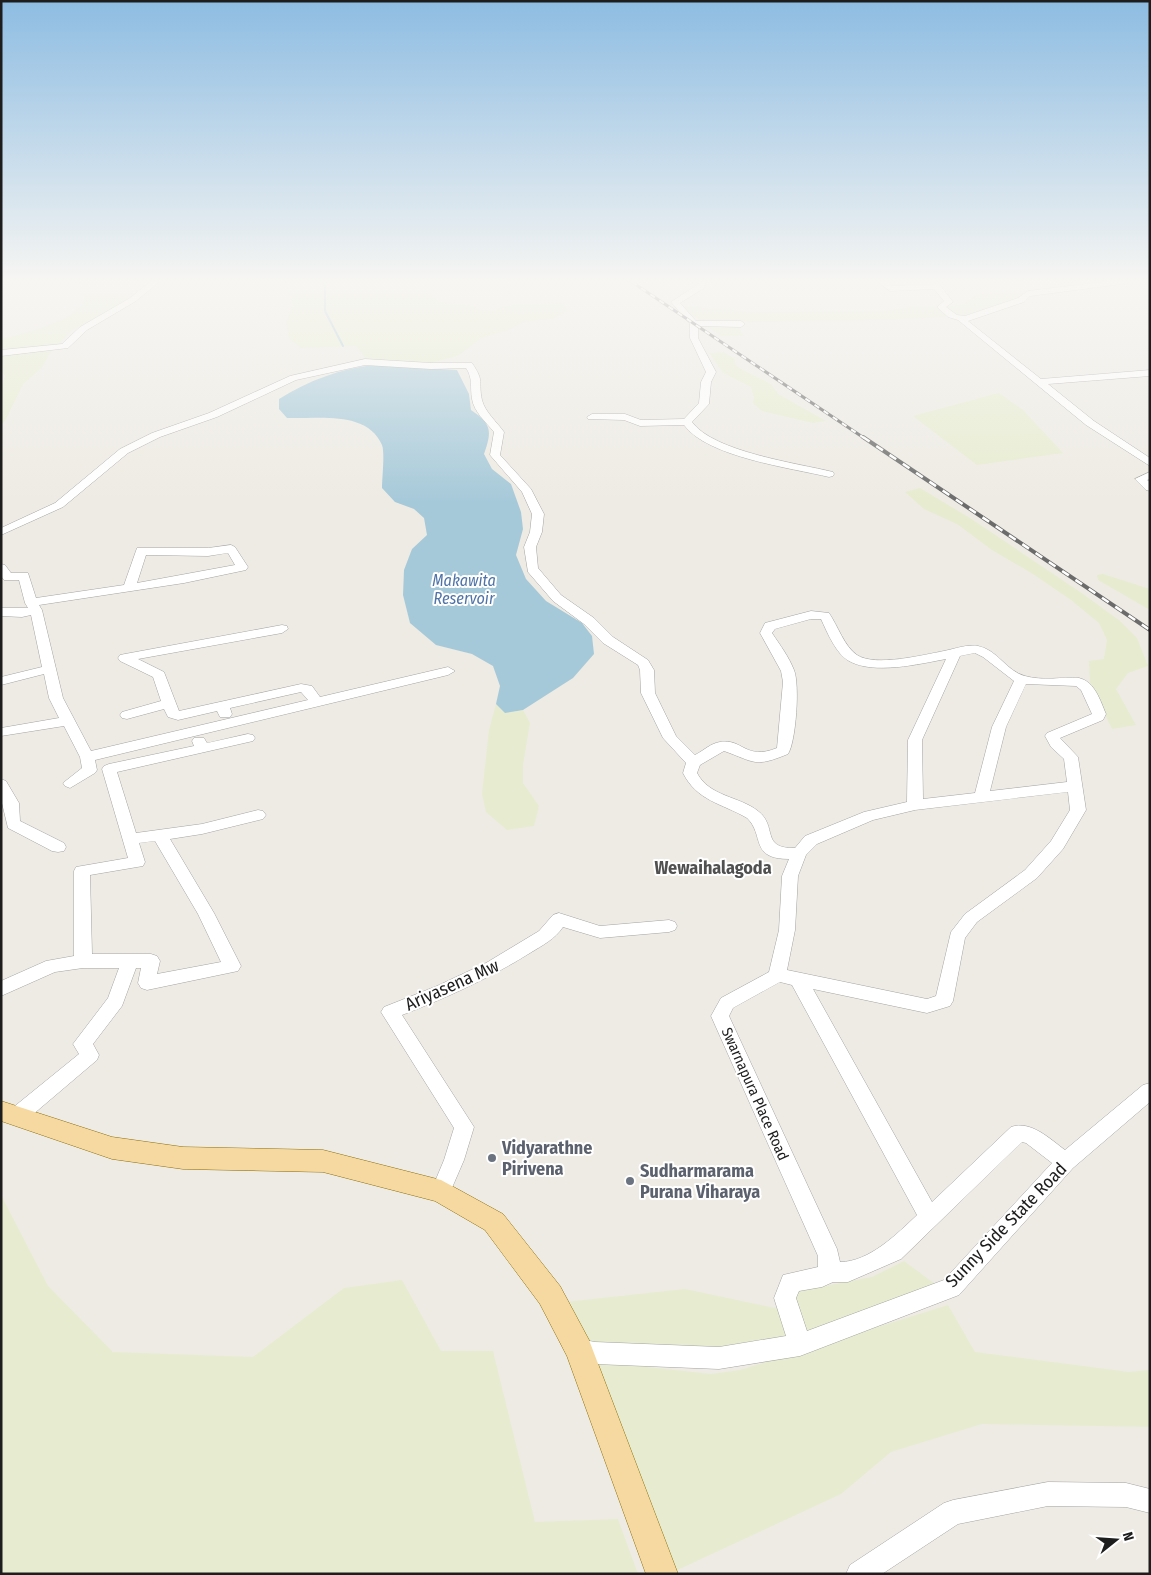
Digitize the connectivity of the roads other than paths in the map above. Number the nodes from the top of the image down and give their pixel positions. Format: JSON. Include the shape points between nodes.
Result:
{"nodes":[{"id":1,"x":703,"y":356,"type":"edge"},
{"id":2,"x":1007,"y":356,"type":"edge"},
{"id":3,"x":1150,"y":373,"type":"edge"},
{"id":4,"x":1040,"y":382,"type":"junction"},
{"id":5,"x":592,"y":417,"type":"dead end"},
{"id":6,"x":687,"y":422,"type":"junction"},
{"id":7,"x":1150,"y":463,"type":"edge"},
{"id":8,"x":829,"y":474,"type":"dead end"},
{"id":9,"x":1150,"y":475,"type":"edge"},
{"id":10,"x":1150,"y":488,"type":"edge"},
{"id":11,"x":1,"y":532,"type":"edge"},
{"id":12,"x":1,"y":568,"type":"edge"},
{"id":13,"x":129,"y":587,"type":"dead end"},
{"id":14,"x":33,"y":607,"type":"junction"},
{"id":15,"x":1,"y":612,"type":"edge"},
{"id":16,"x":282,"y":629,"type":"dead end"},
{"id":17,"x":195,"y":637,"type":"dead end"},
{"id":18,"x":955,"y":652,"type":"junction"},
{"id":19,"x":124,"y":658,"type":"junction"},
{"id":20,"x":50,"y":669,"type":"junction"},
{"id":21,"x":448,"y":671,"type":"dead end"},
{"id":22,"x":1021,"y":680,"type":"junction"},
{"id":23,"x":1,"y":681,"type":"edge"},
{"id":24,"x":316,"y":702,"type":"junction"},
{"id":25,"x":170,"y":704,"type":"junction"},
{"id":26,"x":222,"y":705,"type":"junction"},
{"id":27,"x":127,"y":715,"type":"dead end"},
{"id":28,"x":68,"y":721,"type":"junction"},
{"id":29,"x":228,"y":723,"type":"junction"},
{"id":30,"x":195,"y":731,"type":"junction"},
{"id":31,"x":1,"y":732,"type":"edge"},
{"id":32,"x":248,"y":738,"type":"dead end"},
{"id":33,"x":202,"y":749,"type":"junction"},
{"id":34,"x":87,"y":756,"type":"junction"},
{"id":35,"x":694,"y":762,"type":"junction"},
{"id":36,"x":70,"y":783,"type":"dead end"},
{"id":37,"x":1,"y":784,"type":"edge"},
{"id":38,"x":1074,"y":786,"type":"junction"},
{"id":39,"x":981,"y":797,"type":"junction"},
{"id":40,"x":915,"y":805,"type":"junction"},
{"id":41,"x":258,"y":815,"type":"dead end"},
{"id":42,"x":159,"y":834,"type":"junction"},
{"id":43,"x":130,"y":839,"type":"junction"},
{"id":44,"x":58,"y":847,"type":"dead end"},
{"id":45,"x":799,"y":853,"type":"junction"},
{"id":46,"x":670,"y":926,"type":"dead end"},
{"id":47,"x":130,"y":960,"type":"junction"},
{"id":48,"x":83,"y":961,"type":"junction"},
{"id":49,"x":777,"y":974,"type":"junction"},
{"id":50,"x":798,"y":979,"type":"junction"},
{"id":51,"x":1,"y":989,"type":"edge"},
{"id":52,"x":1150,"y":1091,"type":"edge"},
{"id":53,"x":9,"y":1113,"type":"edge"},
{"id":54,"x":1066,"y":1162,"type":"junction"},
{"id":55,"x":440,"y":1191,"type":"junction"},
{"id":56,"x":929,"y":1218,"type":"junction"},
{"id":57,"x":829,"y":1272,"type":"junction"},
{"id":58,"x":800,"y":1345,"type":"junction"},
{"id":59,"x":579,"y":1350,"type":"junction"},
{"id":60,"x":1150,"y":1501,"type":"edge"},
{"id":61,"x":662,"y":1574,"type":"edge"},
{"id":62,"x":859,"y":1574,"type":"edge"}],
"edges":[{"from":1,"to":6,"type":"street","via":[[711,372],[706,382],[704,404]]},
{"from":2,"to":4,"type":"street"},
{"from":3,"to":4,"type":"street"},
{"from":4,"to":7,"type":"street","via":[[1090,423]]},
{"from":5,"to":6,"type":"street","via":[[625,417],[640,423]]},
{"from":6,"to":8,"type":"street","via":[[702,438],[727,449]]},
{"from":9,"to":10,"type":"street","via":[[1140,479]]},
{"from":11,"to":35,"type":"street","via":[[59,506],[124,451],[293,378],[365,362],[469,365],[476,375],[477,400],[499,432],[495,455],[527,491],[538,514],[530,547],[532,569],[557,598],[589,621],[608,640],[643,663],[647,670],[648,693],[670,738]]},
{"from":12,"to":14,"type":"street","via":[[8,577],[24,576]]},
{"from":13,"to":14,"type":"street","via":[[141,551],[208,552],[231,548],[242,567]]},
{"from":14,"to":15,"type":"street","via":[[22,613]]},
{"from":14,"to":20,"type":"street"},
{"from":16,"to":19,"type":"street"},
{"from":17,"to":19,"type":"street","via":[[124,654]]},
{"from":18,"to":22,"type":"street","via":[[984,650]]},
{"from":18,"to":35,"type":"street","via":[[874,664],[852,657],[825,616],[811,615],[770,626],[766,633],[788,671],[790,682],[783,751],[753,758],[721,746]]},
{"from":18,"to":40,"type":"street","via":[[915,740]]},
{"from":19,"to":25,"type":"street","via":[[159,675]]},
{"from":20,"to":23,"type":"street"},
{"from":20,"to":28,"type":"street","via":[[56,698]]},
{"from":21,"to":24,"type":"street"},
{"from":22,"to":38,"type":"street","via":[[1080,682],[1099,714],[1098,718],[1052,736],[1071,757]]},
{"from":22,"to":39,"type":"street","via":[[999,727]]},
{"from":24,"to":26,"type":"street","via":[[307,689],[301,688]]},
{"from":24,"to":29,"type":"street"},
{"from":25,"to":26,"type":"street","via":[[172,714],[178,716]]},
{"from":25,"to":27,"type":"street"},
{"from":26,"to":29,"type":"street"},
{"from":28,"to":31,"type":"street"},
{"from":28,"to":34,"type":"street"},
{"from":29,"to":30,"type":"street"},
{"from":30,"to":33,"type":"street"},
{"from":30,"to":34,"type":"street"},
{"from":32,"to":33,"type":"street"},
{"from":33,"to":43,"type":"street","via":[[109,769]]},
{"from":34,"to":36,"type":"street","via":[[90,770]]},
{"from":35,"to":45,"type":"street","via":[[690,773],[693,782],[702,790],[754,815],[770,849]]},
{"from":37,"to":44,"type":"street","via":[[11,804],[13,824]]},
{"from":38,"to":39,"type":"street"},
{"from":38,"to":50,"type":"street","via":[[1078,810],[1057,845],[1031,874],[970,918],[957,936],[944,1001],[927,1006]]},
{"from":39,"to":40,"type":"street"},
{"from":40,"to":45,"type":"street","via":[[869,816],[811,840]]},
{"from":41,"to":42,"type":"street","via":[[202,829]]},
{"from":42,"to":43,"type":"street"},
{"from":42,"to":47,"type":"street","via":[[206,913],[232,966],[146,983],[151,961]]},
{"from":43,"to":48,"type":"street","via":[[137,862],[82,871]]},
{"from":45,"to":49,"type":"street","via":[[790,876],[787,930]]},
{"from":46,"to":55,"type":"street","name":"Ariyasena Mw","via":[[600,932],[559,919],[554,930],[493,968],[390,1012],[464,1127]]},
{"from":47,"to":48,"type":"street"},
{"from":47,"to":53,"type":"street","via":[[116,1001],[82,1044],[90,1055]]},
{"from":48,"to":51,"type":"street","via":[[52,966]]},
{"from":49,"to":50,"type":"street"},
{"from":49,"to":57,"type":"street","name":"Swarnapura Place Road","via":[[728,1003],[720,1016],[829,1256]]},
{"from":50,"to":56,"type":"street"},
{"from":52,"to":54,"type":"street","name":"Sunny Side State Road"},
{"from":53,"to":55,"type":"main road","via":[[112,1148],[183,1158],[322,1161]]},
{"from":54,"to":56,"type":"street","via":[[1031,1136],[1018,1133]]},
{"from":54,"to":58,"type":"street","name":"Sunny Side State Road","via":[[951,1288]]},
{"from":55,"to":59,"type":"main road","via":[[494,1222],[550,1295]]},
{"from":56,"to":57,"type":"street","via":[[893,1252],[848,1272]]},
{"from":57,"to":58,"type":"street","via":[[822,1277],[791,1282],[785,1298]]},
{"from":58,"to":59,"type":"street","name":"Sunny Side State Road","via":[[719,1358]]},
{"from":59,"to":61,"type":"main road"},
{"from":60,"to":62,"type":"street","via":[[1126,1495],[1048,1494],[953,1512]]}]}
